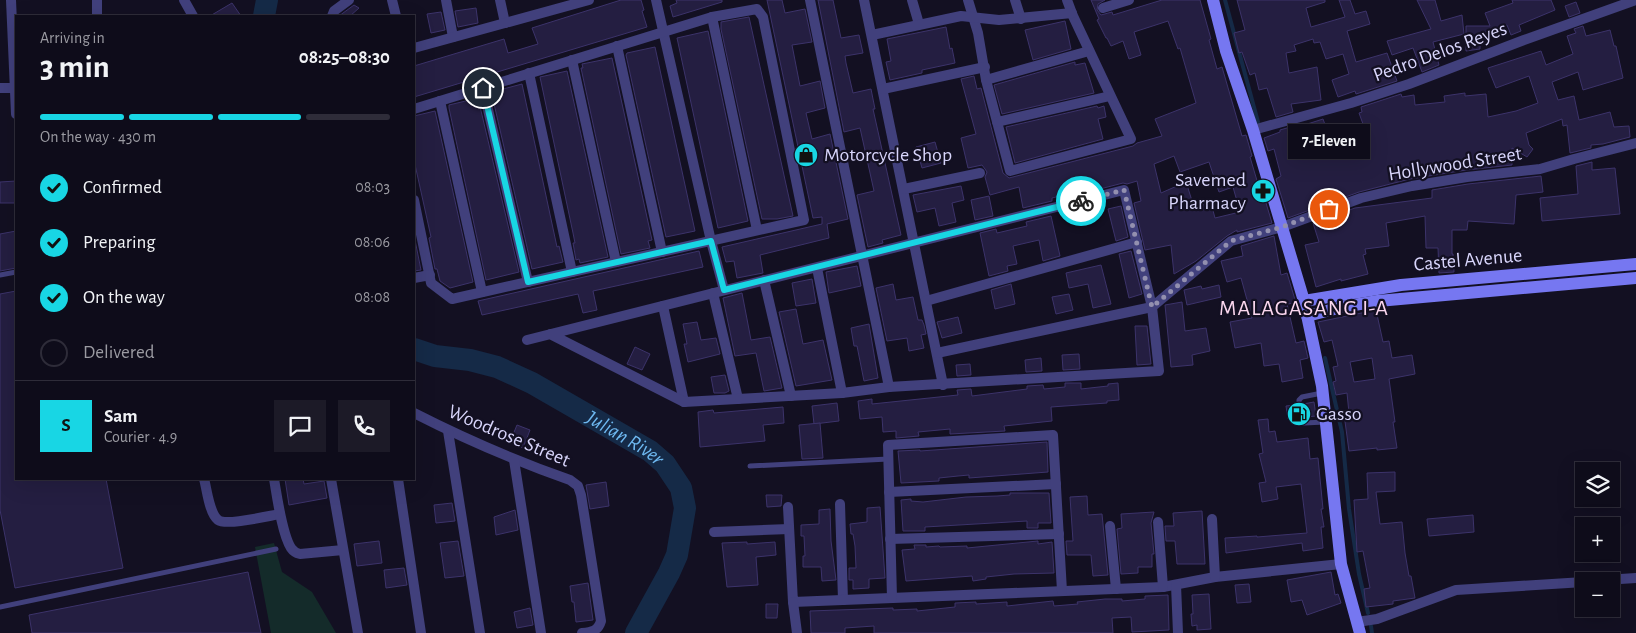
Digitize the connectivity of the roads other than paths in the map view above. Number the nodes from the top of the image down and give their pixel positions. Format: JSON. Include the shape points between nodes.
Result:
{"nodes":[{"id":1,"x":11,"y":0,"type":"edge"},
{"id":2,"x":97,"y":0,"type":"edge"},
{"id":3,"x":184,"y":0,"type":"edge"},
{"id":4,"x":348,"y":0,"type":"edge"},
{"id":5,"x":392,"y":0,"type":"edge"},
{"id":6,"x":446,"y":0,"type":"edge"},
{"id":7,"x":500,"y":0,"type":"edge"},
{"id":8,"x":589,"y":0,"type":"edge"},
{"id":9,"x":656,"y":0,"type":"edge"},
{"id":10,"x":810,"y":0,"type":"edge"},
{"id":11,"x":864,"y":0,"type":"edge"},
{"id":12,"x":912,"y":0,"type":"edge"},
{"id":13,"x":968,"y":0,"type":"edge"},
{"id":14,"x":1015,"y":0,"type":"edge"},
{"id":15,"x":1067,"y":0,"type":"edge"},
{"id":16,"x":1129,"y":0,"type":"edge"},
{"id":17,"x":1213,"y":0,"type":"edge"},
{"id":18,"x":1636,"y":0,"type":"edge"},
{"id":19,"x":552,"y":5,"type":"edge"},
{"id":20,"x":1103,"y":8,"type":"dead end"},
{"id":21,"x":1072,"y":13,"type":"junction"},
{"id":22,"x":97,"y":15,"type":"edge"},
{"id":23,"x":192,"y":15,"type":"edge"},
{"id":24,"x":332,"y":15,"type":"edge"},
{"id":25,"x":396,"y":15,"type":"edge"},
{"id":26,"x":712,"y":16,"type":"junction"},
{"id":27,"x":973,"y":17,"type":"junction"},
{"id":28,"x":1021,"y":18,"type":"junction"},
{"id":29,"x":505,"y":23,"type":"junction"},
{"id":30,"x":919,"y":24,"type":"junction"},
{"id":31,"x":662,"y":32,"type":"junction"},
{"id":32,"x":872,"y":35,"type":"junction"},
{"id":33,"x":453,"y":38,"type":"junction"},
{"id":34,"x":617,"y":46,"type":"junction"},
{"id":35,"x":415,"y":48,"type":"edge"},
{"id":36,"x":1089,"y":51,"type":"junction"},
{"id":37,"x":572,"y":60,"type":"junction"},
{"id":38,"x":985,"y":67,"type":"junction"},
{"id":39,"x":530,"y":73,"type":"junction"},
{"id":40,"x":986,"y":80,"type":"junction"},
{"id":41,"x":0,"y":88,"type":"edge"},
{"id":42,"x":15,"y":88,"type":"edge"},
{"id":43,"x":483,"y":88,"type":"junction"},
{"id":44,"x":883,"y":89,"type":"junction"},
{"id":45,"x":1110,"y":96,"type":"junction"},
{"id":46,"x":440,"y":101,"type":"junction"},
{"id":47,"x":415,"y":109,"type":"edge"},
{"id":48,"x":997,"y":122,"type":"junction"},
{"id":49,"x":1253,"y":130,"type":"junction"},
{"id":50,"x":1636,"y":143,"type":"edge"},
{"id":51,"x":980,"y":173,"type":"dead end"},
{"id":52,"x":904,"y":189,"type":"junction"},
{"id":53,"x":415,"y":205,"type":"edge"},
{"id":54,"x":1282,"y":227,"type":"junction"},
{"id":55,"x":757,"y":230,"type":"junction"},
{"id":56,"x":711,"y":241,"type":"junction"},
{"id":57,"x":1137,"y":242,"type":"junction"},
{"id":58,"x":915,"y":243,"type":"junction"},
{"id":59,"x":662,"y":252,"type":"junction"},
{"id":60,"x":863,"y":256,"type":"junction"},
{"id":61,"x":616,"y":262,"type":"junction"},
{"id":62,"x":1636,"y":264,"type":"edge"},
{"id":63,"x":817,"y":268,"type":"junction"},
{"id":64,"x":15,"y":272,"type":"edge"},
{"id":65,"x":572,"y":272,"type":"junction"},
{"id":66,"x":0,"y":275,"type":"edge"},
{"id":67,"x":430,"y":275,"type":"junction"},
{"id":68,"x":415,"y":278,"type":"edge"},
{"id":69,"x":1636,"y":278,"type":"edge"},
{"id":70,"x":764,"y":280,"type":"junction"},
{"id":71,"x":528,"y":282,"type":"junction"},
{"id":72,"x":724,"y":290,"type":"junction"},
{"id":73,"x":482,"y":292,"type":"junction"},
{"id":74,"x":713,"y":293,"type":"junction"},
{"id":75,"x":926,"y":301,"type":"junction"},
{"id":76,"x":1304,"y":301,"type":"junction"},
{"id":77,"x":662,"y":306,"type":"junction"},
{"id":78,"x":1152,"y":307,"type":"junction"},
{"id":79,"x":1307,"y":316,"type":"junction"},
{"id":80,"x":550,"y":334,"type":"junction"},
{"id":81,"x":527,"y":340,"type":"dead end"},
{"id":82,"x":937,"y":354,"type":"junction"},
{"id":83,"x":943,"y":385,"type":"junction"},
{"id":84,"x":889,"y":387,"type":"junction"},
{"id":85,"x":1323,"y":392,"type":"junction"},
{"id":86,"x":842,"y":393,"type":"junction"},
{"id":87,"x":791,"y":396,"type":"junction"},
{"id":88,"x":738,"y":399,"type":"junction"},
{"id":89,"x":684,"y":402,"type":"junction"},
{"id":90,"x":1299,"y":404,"type":"dead end"},
{"id":91,"x":415,"y":414,"type":"edge"},
{"id":92,"x":1301,"y":418,"type":"dead end"},
{"id":93,"x":1326,"y":422,"type":"junction"},
{"id":94,"x":448,"y":431,"type":"junction"},
{"id":95,"x":888,"y":459,"type":"junction"},
{"id":96,"x":514,"y":460,"type":"junction"},
{"id":97,"x":750,"y":466,"type":"dead end"},
{"id":98,"x":204,"y":480,"type":"edge"},
{"id":99,"x":274,"y":480,"type":"edge"},
{"id":100,"x":331,"y":480,"type":"edge"},
{"id":101,"x":398,"y":480,"type":"edge"},
{"id":102,"x":1056,"y":484,"type":"junction"},
{"id":103,"x":889,"y":492,"type":"junction"},
{"id":104,"x":840,"y":504,"type":"dead end"},
{"id":105,"x":788,"y":507,"type":"dead end"},
{"id":106,"x":280,"y":514,"type":"junction"},
{"id":107,"x":1212,"y":519,"type":"dead end"},
{"id":108,"x":1158,"y":522,"type":"dead end"},
{"id":109,"x":1110,"y":526,"type":"dead end"},
{"id":110,"x":789,"y":529,"type":"junction"},
{"id":111,"x":714,"y":532,"type":"dead end"},
{"id":112,"x":1059,"y":534,"type":"junction"},
{"id":113,"x":890,"y":539,"type":"junction"},
{"id":114,"x":276,"y":549,"type":"dead end"},
{"id":115,"x":343,"y":550,"type":"junction"},
{"id":116,"x":1341,"y":564,"type":"junction"},
{"id":117,"x":1216,"y":577,"type":"junction"},
{"id":118,"x":1636,"y":578,"type":"edge"},
{"id":119,"x":1620,"y":579,"type":"edge"},
{"id":120,"x":1575,"y":583,"type":"edge"},
{"id":121,"x":1176,"y":585,"type":"junction"},
{"id":122,"x":1163,"y":587,"type":"junction"},
{"id":123,"x":1116,"y":589,"type":"junction"},
{"id":124,"x":1062,"y":591,"type":"junction"},
{"id":125,"x":892,"y":598,"type":"junction"},
{"id":126,"x":843,"y":600,"type":"junction"},
{"id":127,"x":794,"y":602,"type":"junction"},
{"id":128,"x":0,"y":607,"type":"edge"},
{"id":129,"x":1358,"y":627,"type":"edge"},
{"id":130,"x":358,"y":633,"type":"edge"},
{"id":131,"x":421,"y":633,"type":"edge"},
{"id":132,"x":480,"y":633,"type":"edge"},
{"id":133,"x":541,"y":633,"type":"edge"},
{"id":134,"x":582,"y":633,"type":"edge"},
{"id":135,"x":797,"y":633,"type":"edge"},
{"id":136,"x":1178,"y":633,"type":"edge"}],
"edges":[{"from":1,"to":42,"type":"street"},
{"from":2,"to":22,"type":"street"},
{"from":3,"to":23,"type":"street"},
{"from":4,"to":24,"type":"street"},
{"from":5,"to":25,"type":"street"},
{"from":6,"to":33,"type":"street"},
{"from":7,"to":29,"type":"street"},
{"from":8,"to":19,"type":"street"},
{"from":9,"to":31,"type":"street"},
{"from":10,"to":60,"type":"street"},
{"from":11,"to":32,"type":"street"},
{"from":12,"to":30,"type":"street"},
{"from":13,"to":27,"type":"street"},
{"from":14,"to":28,"type":"street"},
{"from":15,"to":21,"type":"street"},
{"from":16,"to":20,"type":"street"},
{"from":17,"to":49,"type":"street","via":[[1226,52]]},
{"from":18,"to":49,"type":"street","name":"Pedro Delos Reyes","via":[[1409,84]]},
{"from":19,"to":29,"type":"street"},
{"from":21,"to":28,"type":"street"},
{"from":21,"to":36,"type":"street"},
{"from":26,"to":31,"type":"street"},
{"from":26,"to":55,"type":"street"},
{"from":26,"to":55,"type":"street","via":[[757,9],[763,17],[804,220]]},
{"from":27,"to":28,"type":"street"},
{"from":27,"to":30,"type":"street","via":[[961,16]]},
{"from":27,"to":38,"type":"street"},
{"from":29,"to":33,"type":"street"},
{"from":30,"to":32,"type":"street"},
{"from":31,"to":34,"type":"street"},
{"from":31,"to":56,"type":"street"},
{"from":32,"to":44,"type":"street"},
{"from":33,"to":35,"type":"street"},
{"from":34,"to":37,"type":"street"},
{"from":34,"to":59,"type":"street"},
{"from":36,"to":40,"type":"street"},
{"from":36,"to":45,"type":"street"},
{"from":37,"to":39,"type":"street"},
{"from":37,"to":61,"type":"street"},
{"from":38,"to":40,"type":"street"},
{"from":38,"to":44,"type":"street"},
{"from":39,"to":43,"type":"street"},
{"from":39,"to":65,"type":"street"},
{"from":40,"to":48,"type":"street"},
{"from":41,"to":42,"type":"street"},
{"from":43,"to":46,"type":"street"},
{"from":43,"to":71,"type":"street"},
{"from":44,"to":52,"type":"street"},
{"from":45,"to":48,"type":"street"},
{"from":45,"to":48,"type":"street","via":[[1131,140],[1010,170]]},
{"from":46,"to":47,"type":"street"},
{"from":46,"to":73,"type":"street"},
{"from":49,"to":54,"type":"street"},
{"from":50,"to":54,"type":"street","name":"Hollywood Street","via":[[1540,169],[1467,177],[1361,198]]},
{"from":51,"to":52,"type":"street"},
{"from":52,"to":58,"type":"street"},
{"from":53,"to":67,"type":"street"},
{"from":54,"to":76,"type":"street"},
{"from":54,"to":78,"type":"street","name":"Hollywood Street","via":[[1231,241]]},
{"from":55,"to":56,"type":"street"},
{"from":56,"to":59,"type":"street"},
{"from":56,"to":72,"type":"street"},
{"from":57,"to":58,"type":"street","via":[[1124,190]]},
{"from":57,"to":75,"type":"street"},
{"from":57,"to":78,"type":"street"},
{"from":58,"to":60,"type":"street"},
{"from":58,"to":75,"type":"street"},
{"from":59,"to":61,"type":"street"},
{"from":60,"to":63,"type":"street"},
{"from":60,"to":84,"type":"street"},
{"from":61,"to":65,"type":"street"},
{"from":62,"to":76,"type":"street","name":"Castel Avenue","via":[[1401,285]]},
{"from":63,"to":70,"type":"street"},
{"from":63,"to":86,"type":"street"},
{"from":64,"to":66,"type":"lane"},
{"from":65,"to":71,"type":"street"},
{"from":67,"to":68,"type":"street"},
{"from":67,"to":73,"type":"street","via":[[432,284],[452,299]]},
{"from":69,"to":79,"type":"street","name":"Castel Avenue","via":[[1378,302]]},
{"from":70,"to":72,"type":"street"},
{"from":70,"to":87,"type":"street"},
{"from":71,"to":73,"type":"street"},
{"from":72,"to":74,"type":"street"},
{"from":74,"to":77,"type":"street"},
{"from":74,"to":88,"type":"street"},
{"from":75,"to":82,"type":"street"},
{"from":76,"to":79,"type":"street"},
{"from":77,"to":80,"type":"street"},
{"from":77,"to":89,"type":"street"},
{"from":78,"to":82,"type":"street"},
{"from":78,"to":83,"type":"street","via":[[1159,371]]},
{"from":79,"to":85,"type":"street"},
{"from":80,"to":81,"type":"street"},
{"from":80,"to":89,"type":"street"},
{"from":82,"to":83,"type":"street"},
{"from":83,"to":84,"type":"street"},
{"from":84,"to":86,"type":"street"},
{"from":85,"to":90,"type":"lane","via":[[1300,398]]},
{"from":85,"to":93,"type":"street"},
{"from":86,"to":87,"type":"street"},
{"from":87,"to":88,"type":"street"},
{"from":88,"to":89,"type":"street"},
{"from":91,"to":94,"type":"street","name":"Woodrose Street"},
{"from":92,"to":93,"type":"lane","via":[[1304,423]]},
{"from":93,"to":116,"type":"street"},
{"from":94,"to":96,"type":"street","name":"Woodrose Street"},
{"from":94,"to":132,"type":"street"},
{"from":95,"to":97,"type":"lane"},
{"from":95,"to":102,"type":"street","via":[[888,445],[1053,435]]},
{"from":95,"to":103,"type":"street"},
{"from":96,"to":133,"type":"street"},
{"from":96,"to":134,"type":"street","name":"Woodrose Street","via":[[570,480],[578,486],[601,621],[599,628]]},
{"from":98,"to":106,"type":"street","via":[[212,511],[218,520],[227,522]]},
{"from":99,"to":106,"type":"street"},
{"from":100,"to":115,"type":"street"},
{"from":101,"to":131,"type":"street"},
{"from":102,"to":103,"type":"street"},
{"from":102,"to":112,"type":"street"},
{"from":103,"to":113,"type":"street"},
{"from":104,"to":126,"type":"street"},
{"from":105,"to":110,"type":"street"},
{"from":106,"to":115,"type":"street","via":[[290,547],[295,553]]},
{"from":107,"to":117,"type":"street"},
{"from":108,"to":122,"type":"street"},
{"from":109,"to":123,"type":"street"},
{"from":110,"to":111,"type":"street"},
{"from":110,"to":127,"type":"street"},
{"from":112,"to":113,"type":"street"},
{"from":112,"to":124,"type":"street"},
{"from":113,"to":125,"type":"street"},
{"from":114,"to":128,"type":"lane"},
{"from":115,"to":130,"type":"street"},
{"from":116,"to":117,"type":"street"},
{"from":116,"to":129,"type":"street"},
{"from":117,"to":121,"type":"street"},
{"from":118,"to":119,"type":"street"},
{"from":120,"to":129,"type":"street","via":[[1456,590]]},
{"from":121,"to":122,"type":"street"},
{"from":121,"to":136,"type":"street"},
{"from":122,"to":123,"type":"street"},
{"from":123,"to":124,"type":"street"},
{"from":124,"to":125,"type":"street"},
{"from":125,"to":126,"type":"street"},
{"from":126,"to":127,"type":"street"},
{"from":127,"to":135,"type":"street"}]}
